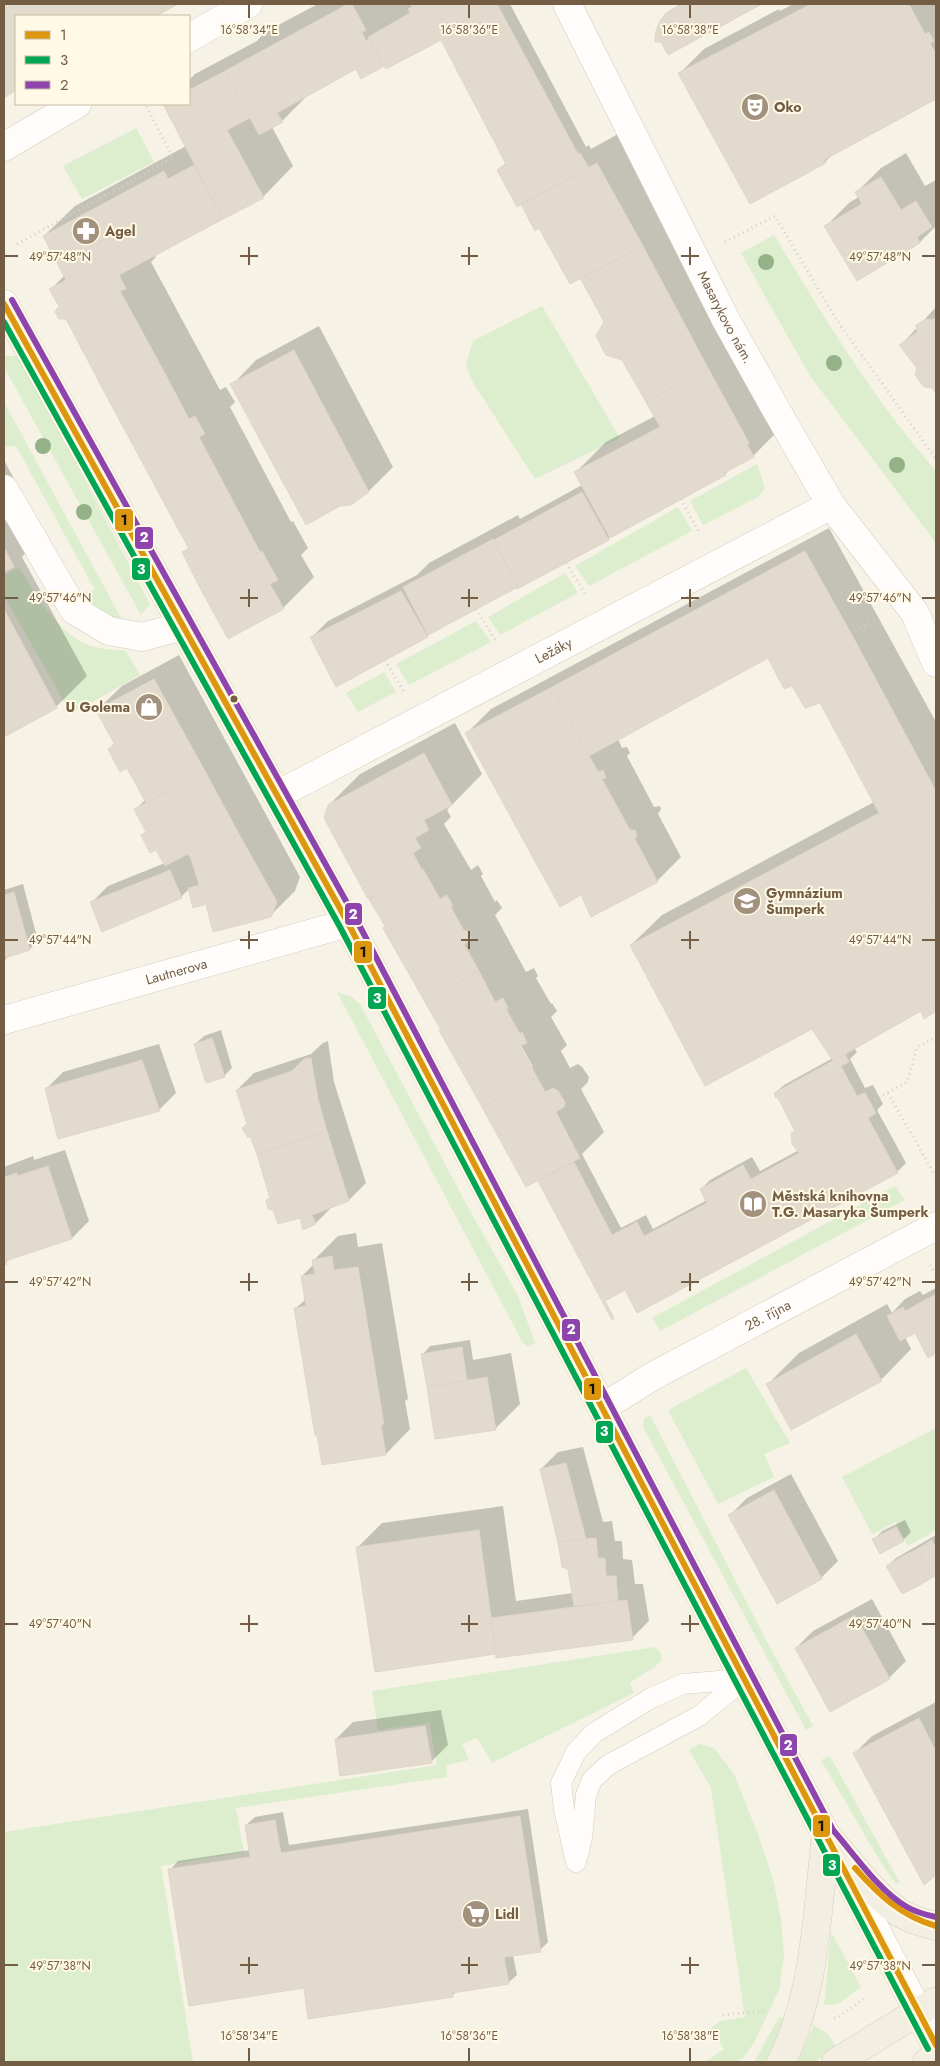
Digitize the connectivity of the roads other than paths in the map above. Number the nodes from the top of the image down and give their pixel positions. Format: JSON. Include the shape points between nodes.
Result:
{"nodes":[{"id":1,"x":248,"y":4,"type":"edge"},
{"id":2,"x":567,"y":4,"type":"edge"},
{"id":3,"x":190,"y":37,"type":"edge"},
{"id":4,"x":75,"y":105,"type":"edge"},
{"id":5,"x":4,"y":147,"type":"edge"},
{"id":6,"x":6,"y":315,"type":"edge"},
{"id":7,"x":4,"y":489,"type":"edge"},
{"id":8,"x":831,"y":505,"type":"junction"},
{"id":9,"x":925,"y":619,"type":"edge"},
{"id":10,"x":183,"y":626,"type":"junction"},
{"id":11,"x":936,"y":663,"type":"edge"},
{"id":12,"x":277,"y":795,"type":"junction"},
{"id":13,"x":348,"y":923,"type":"junction"},
{"id":14,"x":4,"y":1020,"type":"edge"},
{"id":15,"x":936,"y":1226,"type":"edge"},
{"id":16,"x":602,"y":1408,"type":"junction"},
{"id":17,"x":744,"y":1679,"type":"junction"},
{"id":18,"x":826,"y":1835,"type":"junction"},
{"id":19,"x":936,"y":1926,"type":"edge"},
{"id":20,"x":927,"y":2006,"type":"edge"},
{"id":21,"x":936,"y":2045,"type":"edge"},
{"id":22,"x":936,"y":2057,"type":"edge"},
{"id":23,"x":781,"y":2062,"type":"edge"},
{"id":24,"x":836,"y":2062,"type":"edge"},
{"id":25,"x":927,"y":2062,"type":"edge"}],
"edges":[{"from":1,"to":3,"type":"street"},
{"from":2,"to":8,"type":"street","name":"Masarykovo nám.","via":[[726,320]]},
{"from":4,"to":5,"type":"street"},
{"from":6,"to":10,"type":"street"},
{"from":7,"to":10,"type":"street","via":[[74,610],[110,630],[142,637]]},
{"from":8,"to":9,"type":"street","name":"Masarykovo nám."},
{"from":8,"to":12,"type":"street","name":"Ležáky"},
{"from":9,"to":11,"type":"street","name":"Masarykovo nám."},
{"from":10,"to":12,"type":"street"},
{"from":12,"to":13,"type":"street"},
{"from":13,"to":14,"type":"street","name":"Lautnerova"},
{"from":13,"to":16,"type":"street"},
{"from":15,"to":16,"type":"street","name":"28. října","via":[[652,1376]]},
{"from":16,"to":17,"type":"street"},
{"from":17,"to":17,"type":"lane","via":[[699,1716],[608,1765],[592,1780],[586,1795],[576,1862],[561,1783],[576,1752],[594,1733],[651,1698],[684,1684]]},
{"from":17,"to":18,"type":"street"},
{"from":18,"to":19,"type":"main road","via":[[898,1912]]},
{"from":18,"to":20,"type":"street"},
{"from":18,"to":23,"type":"main road","via":[[812,1960],[802,2011]]},
{"from":20,"to":21,"type":"street"},
{"from":20,"to":24,"type":"main road"},
{"from":22,"to":25,"type":"main road"}]}
